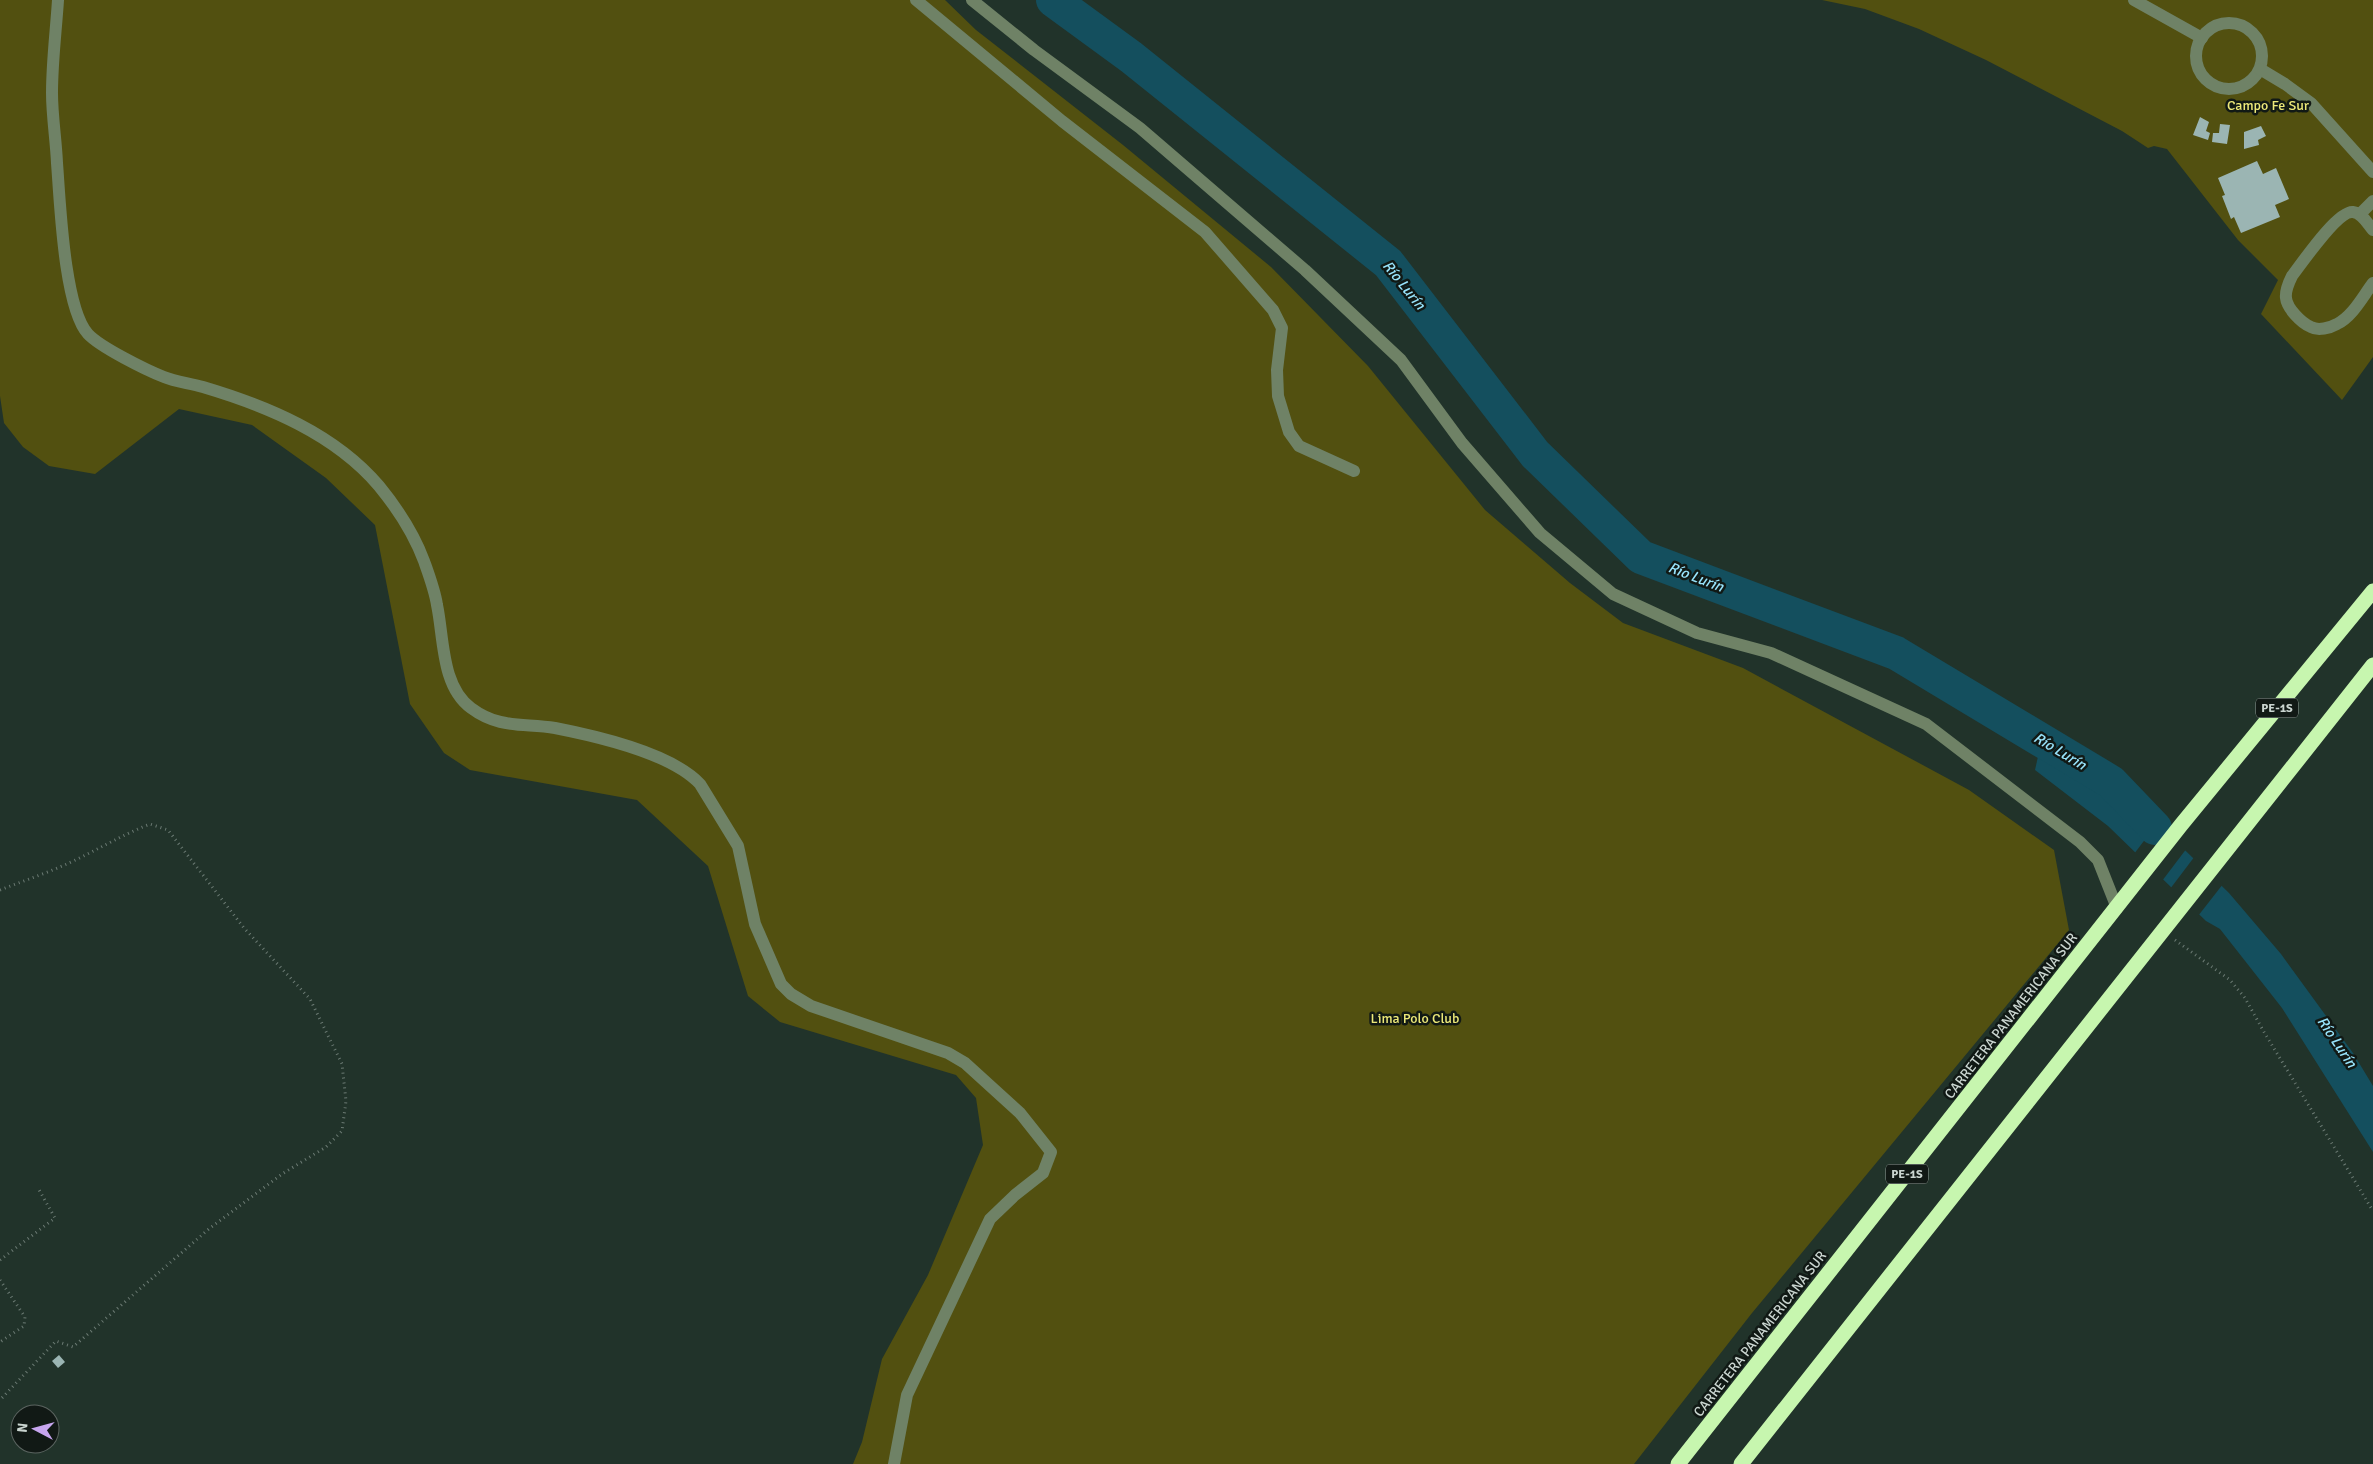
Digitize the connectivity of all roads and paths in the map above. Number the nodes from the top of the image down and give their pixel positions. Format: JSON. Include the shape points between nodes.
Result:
{"nodes":[{"id":1,"x":58,"y":0,"type":"edge"},
{"id":2,"x":916,"y":0,"type":"edge"},
{"id":3,"x":972,"y":0,"type":"edge"},
{"id":4,"x":2134,"y":0,"type":"edge"},
{"id":5,"x":2202,"y":38,"type":"junction"},
{"id":6,"x":2260,"y":69,"type":"junction"},
{"id":7,"x":2373,"y":172,"type":"edge"},
{"id":8,"x":2373,"y":201,"type":"edge"},
{"id":9,"x":2360,"y":214,"type":"junction"},
{"id":10,"x":2373,"y":230,"type":"edge"},
{"id":11,"x":2373,"y":283,"type":"edge"},
{"id":12,"x":1354,"y":471,"type":"dead end"},
{"id":13,"x":2373,"y":591,"type":"edge"},
{"id":14,"x":2373,"y":665,"type":"edge"},
{"id":15,"x":0,"y":890,"type":"edge"},
{"id":16,"x":2117,"y":908,"type":"junction"},
{"id":17,"x":2162,"y":931,"type":"junction"},
{"id":18,"x":38,"y":1188,"type":"dead end"},
{"id":19,"x":2373,"y":1211,"type":"edge"},
{"id":20,"x":0,"y":1260,"type":"edge"},
{"id":21,"x":0,"y":1280,"type":"edge"},
{"id":22,"x":0,"y":1342,"type":"edge"},
{"id":23,"x":0,"y":1400,"type":"edge"},
{"id":24,"x":894,"y":1464,"type":"edge"},
{"id":25,"x":1678,"y":1464,"type":"edge"},
{"id":26,"x":1741,"y":1464,"type":"edge"}],
"edges":[{"from":1,"to":24,"type":"street","via":[[52,94],[62,220],[74,303],[78,318],[88,334],[164,378],[203,387],[266,409],[320,435],[353,459],[378,485],[404,520],[424,560],[437,604],[450,675],[470,707],[507,725],[552,728],[605,740],[675,763],[693,776],[738,846],[754,924],[781,984],[811,1006],[938,1049],[965,1063],[1020,1113],[1050,1152],[1043,1173],[990,1219],[907,1395]]},
{"from":2,"to":12,"type":"street","via":[[1062,121],[1206,232],[1273,310],[1282,328],[1277,370],[1278,396],[1289,432],[1300,446]]},
{"from":3,"to":16,"type":"street","via":[[1140,128],[1305,270],[1400,360],[1462,443],[1540,534],[1613,594],[1697,633],[1771,653],[1926,724],[2080,842],[2098,860]]},
{"from":4,"to":5,"type":"street"},
{"from":5,"to":6,"type":"street","via":[[2214,26],[2225,23],[2237,23],[2247,28],[2256,35],[2261,46]]},
{"from":5,"to":6,"type":"street","via":[[2196,54],[2197,65],[2211,84],[2228,89],[2245,86]]},
{"from":6,"to":7,"type":"street","via":[[2311,103]]},
{"from":8,"to":9,"type":"street"},
{"from":9,"to":10,"type":"street"},
{"from":9,"to":11,"type":"street","via":[[2352,212],[2339,216],[2292,276],[2286,298],[2290,309],[2310,327],[2322,329],[2337,325],[2346,318]]},
{"from":13,"to":16,"type":"highway","name":"CARRETERA PANAMERICANA SUR","number":"PE-1S"},
{"from":14,"to":17,"type":"highway"},
{"from":15,"to":23,"type":"path","via":[[68,864],[150,824],[168,830],[244,928],[310,999],[342,1064],[346,1101],[342,1131],[326,1147],[282,1174],[210,1228],[73,1347],[56,1341]]},
{"from":16,"to":25,"type":"highway","name":"CARRETERA PANAMERICANA SUR","number":"PE-1S"},
{"from":17,"to":19,"type":"path","via":[[2230,980],[2245,998]]},
{"from":17,"to":26,"type":"highway"},
{"from":18,"to":20,"type":"path","via":[[55,1218]]},
{"from":21,"to":22,"type":"path","via":[[25,1317],[24,1326]]}]}
